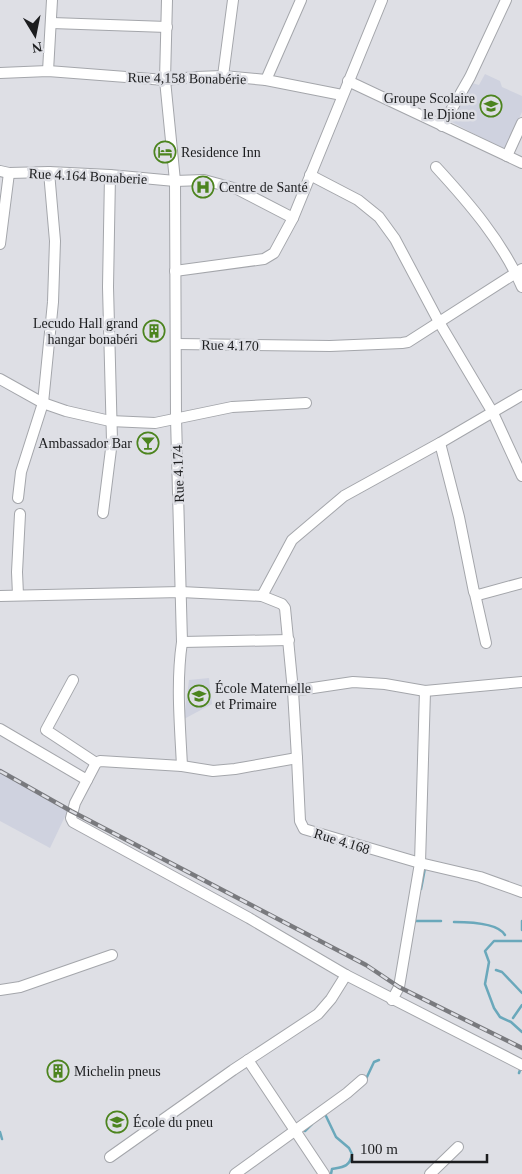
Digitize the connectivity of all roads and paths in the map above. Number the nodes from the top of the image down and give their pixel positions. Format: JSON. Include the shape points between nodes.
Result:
{"nodes":[{"id":1,"x":52,"y":0,"type":"edge"},
{"id":2,"x":167,"y":0,"type":"edge"},
{"id":3,"x":233,"y":0,"type":"edge"},
{"id":4,"x":301,"y":0,"type":"edge"},
{"id":5,"x":382,"y":0,"type":"edge"},
{"id":6,"x":506,"y":0,"type":"edge"},
{"id":7,"x":52,"y":23,"type":"junction"},
{"id":8,"x":167,"y":27,"type":"junction"},
{"id":9,"x":48,"y":72,"type":"junction"},
{"id":10,"x":0,"y":73,"type":"edge"},
{"id":11,"x":223,"y":76,"type":"junction"},
{"id":12,"x":165,"y":80,"type":"junction"},
{"id":13,"x":266,"y":80,"type":"junction"},
{"id":14,"x":348,"y":81,"type":"junction"},
{"id":15,"x":342,"y":95,"type":"junction"},
{"id":16,"x":522,"y":123,"type":"edge"},
{"id":17,"x":442,"y":126,"type":"junction"},
{"id":18,"x":507,"y":156,"type":"junction"},
{"id":19,"x":522,"y":163,"type":"edge"},
{"id":20,"x":436,"y":167,"type":"dead end"},
{"id":21,"x":5,"y":172,"type":"edge"},
{"id":22,"x":49,"y":172,"type":"junction"},
{"id":23,"x":110,"y":175,"type":"junction"},
{"id":24,"x":310,"y":175,"type":"junction"},
{"id":25,"x":175,"y":180,"type":"junction"},
{"id":26,"x":293,"y":218,"type":"junction"},
{"id":27,"x":0,"y":244,"type":"edge"},
{"id":28,"x":176,"y":271,"type":"junction"},
{"id":29,"x":519,"y":271,"type":"edge"},
{"id":30,"x":522,"y":287,"type":"edge"},
{"id":31,"x":439,"y":322,"type":"junction"},
{"id":32,"x":176,"y":344,"type":"junction"},
{"id":33,"x":0,"y":380,"type":"edge"},
{"id":34,"x":522,"y":395,"type":"edge"},
{"id":35,"x":306,"y":402,"type":"dead end"},
{"id":36,"x":43,"y":403,"type":"junction"},
{"id":37,"x":493,"y":413,"type":"junction"},
{"id":38,"x":176,"y":418,"type":"junction"},
{"id":39,"x":110,"y":421,"type":"junction"},
{"id":40,"x":440,"y":443,"type":"junction"},
{"id":41,"x":522,"y":476,"type":"edge"},
{"id":42,"x":18,"y":498,"type":"dead end"},
{"id":43,"x":103,"y":513,"type":"dead end"},
{"id":44,"x":20,"y":514,"type":"dead end"},
{"id":45,"x":522,"y":583,"type":"edge"},
{"id":46,"x":181,"y":592,"type":"junction"},
{"id":47,"x":475,"y":594,"type":"junction"},
{"id":48,"x":18,"y":595,"type":"junction"},
{"id":49,"x":0,"y":596,"type":"edge"},
{"id":50,"x":262,"y":596,"type":"junction"},
{"id":51,"x":289,"y":640,"type":"junction"},
{"id":52,"x":182,"y":642,"type":"junction"},
{"id":53,"x":486,"y":643,"type":"dead end"},
{"id":54,"x":73,"y":680,"type":"dead end"},
{"id":55,"x":522,"y":682,"type":"edge"},
{"id":56,"x":424,"y":690,"type":"junction"},
{"id":57,"x":293,"y":691,"type":"junction"},
{"id":58,"x":0,"y":729,"type":"edge"},
{"id":59,"x":297,"y":758,"type":"junction"},
{"id":60,"x":96,"y":762,"type":"junction"},
{"id":61,"x":182,"y":766,"type":"junction"},
{"id":62,"x":86,"y":780,"type":"junction"},
{"id":63,"x":420,"y":863,"type":"junction"},
{"id":64,"x":522,"y":892,"type":"edge"},
{"id":65,"x":112,"y":956,"type":"dead end"},
{"id":66,"x":346,"y":975,"type":"junction"},
{"id":67,"x":0,"y":990,"type":"edge"},
{"id":68,"x":392,"y":1000,"type":"junction"},
{"id":69,"x":248,"y":1060,"type":"junction"},
{"id":70,"x":522,"y":1065,"type":"edge"},
{"id":71,"x":362,"y":1080,"type":"dead end"},
{"id":72,"x":295,"y":1132,"type":"junction"},
{"id":73,"x":458,"y":1147,"type":"dead end"},
{"id":74,"x":110,"y":1157,"type":"dead end"},
{"id":75,"x":235,"y":1174,"type":"edge"},
{"id":76,"x":324,"y":1174,"type":"edge"},
{"id":77,"x":430,"y":1174,"type":"edge"}],
"edges":[{"from":1,"to":7,"type":"street"},
{"from":2,"to":8,"type":"street","name":"Rue 4.174"},
{"from":3,"to":11,"type":"street"},
{"from":4,"to":13,"type":"street"},
{"from":5,"to":14,"type":"street"},
{"from":6,"to":17,"type":"street","via":[[470,78]]},
{"from":7,"to":8,"type":"street"},
{"from":7,"to":9,"type":"street"},
{"from":8,"to":12,"type":"street","name":"Rue 4.174"},
{"from":9,"to":10,"type":"street","name":"Rue 4,158 Bonabérie"},
{"from":9,"to":12,"type":"street","name":"Rue 4,158 Bonabérie"},
{"from":11,"to":12,"type":"street","name":"Rue 4,158 Bonabérie"},
{"from":11,"to":13,"type":"street","name":"Rue 4,158 Bonabérie"},
{"from":12,"to":25,"type":"street","name":"Rue 4.174"},
{"from":13,"to":15,"type":"street","name":"Rue 4,158 Bonabérie"},
{"from":14,"to":15,"type":"street"},
{"from":14,"to":17,"type":"street"},
{"from":15,"to":24,"type":"street"},
{"from":16,"to":18,"type":"street"},
{"from":17,"to":18,"type":"street"},
{"from":18,"to":19,"type":"street"},
{"from":20,"to":29,"type":"street","via":[[467,201]]},
{"from":21,"to":22,"type":"street","name":"Rue 4.164 Bonaberie"},
{"from":21,"to":27,"type":"street"},
{"from":22,"to":23,"type":"street","name":"Rue 4.164 Bonaberie"},
{"from":22,"to":36,"type":"street","via":[[55,241],[53,302]]},
{"from":23,"to":25,"type":"street","name":"Rue 4.164 Bonaberie"},
{"from":23,"to":39,"type":"street"},
{"from":24,"to":26,"type":"street"},
{"from":24,"to":31,"type":"street","via":[[358,200],[379,217],[395,239]]},
{"from":25,"to":26,"type":"street","name":"Rue 4.164 Bonaberie","via":[[204,180],[237,189]]},
{"from":25,"to":28,"type":"street","name":"Rue 4.174"},
{"from":26,"to":28,"type":"street","via":[[270,256]]},
{"from":28,"to":32,"type":"street","name":"Rue 4.174"},
{"from":29,"to":30,"type":"street"},
{"from":29,"to":31,"type":"street","name":"Rue 4.170"},
{"from":31,"to":32,"type":"street","name":"Rue 4.170","via":[[402,343]]},
{"from":31,"to":37,"type":"street"},
{"from":32,"to":38,"type":"street","name":"Rue 4.174"},
{"from":33,"to":36,"type":"street"},
{"from":34,"to":37,"type":"street"},
{"from":35,"to":38,"type":"street","via":[[232,407]]},
{"from":36,"to":39,"type":"street"},
{"from":36,"to":42,"type":"street","via":[[20,472]]},
{"from":37,"to":40,"type":"street"},
{"from":37,"to":41,"type":"street"},
{"from":38,"to":39,"type":"street","via":[[155,422]]},
{"from":38,"to":46,"type":"street","name":"Rue 4.174"},
{"from":39,"to":43,"type":"street","via":[[111,452]]},
{"from":40,"to":47,"type":"street"},
{"from":40,"to":50,"type":"street","via":[[344,496],[292,540]]},
{"from":44,"to":48,"type":"street"},
{"from":45,"to":47,"type":"street"},
{"from":46,"to":48,"type":"street"},
{"from":46,"to":50,"type":"street"},
{"from":46,"to":52,"type":"street","name":"Rue 4.174"},
{"from":47,"to":53,"type":"street"},
{"from":48,"to":49,"type":"street"},
{"from":50,"to":51,"type":"street","via":[[285,608]]},
{"from":51,"to":52,"type":"street"},
{"from":51,"to":57,"type":"street"},
{"from":52,"to":61,"type":"street","name":"Rue 4.174","via":[[179,697]]},
{"from":54,"to":60,"type":"street","via":[[46,731]]},
{"from":55,"to":56,"type":"street"},
{"from":56,"to":57,"type":"street","via":[[353,682]]},
{"from":56,"to":63,"type":"street"},
{"from":57,"to":59,"type":"street"},
{"from":58,"to":62,"type":"street"},
{"from":59,"to":61,"type":"street","via":[[235,770],[213,771]]},
{"from":59,"to":63,"type":"street","name":"Rue 4.168","via":[[300,821],[304,829]]},
{"from":60,"to":61,"type":"street"},
{"from":60,"to":62,"type":"street"},
{"from":62,"to":66,"type":"street","via":[[75,803],[73,822]]},
{"from":63,"to":64,"type":"street"},
{"from":63,"to":68,"type":"street","via":[[399,987]]},
{"from":65,"to":67,"type":"street","via":[[20,987]]},
{"from":66,"to":68,"type":"street"},
{"from":66,"to":69,"type":"street","via":[[318,1014]]},
{"from":68,"to":70,"type":"street"},
{"from":69,"to":72,"type":"street"},
{"from":69,"to":74,"type":"street"},
{"from":71,"to":72,"type":"street"},
{"from":72,"to":75,"type":"street"},
{"from":72,"to":76,"type":"street"},
{"from":73,"to":77,"type":"street"}]}
